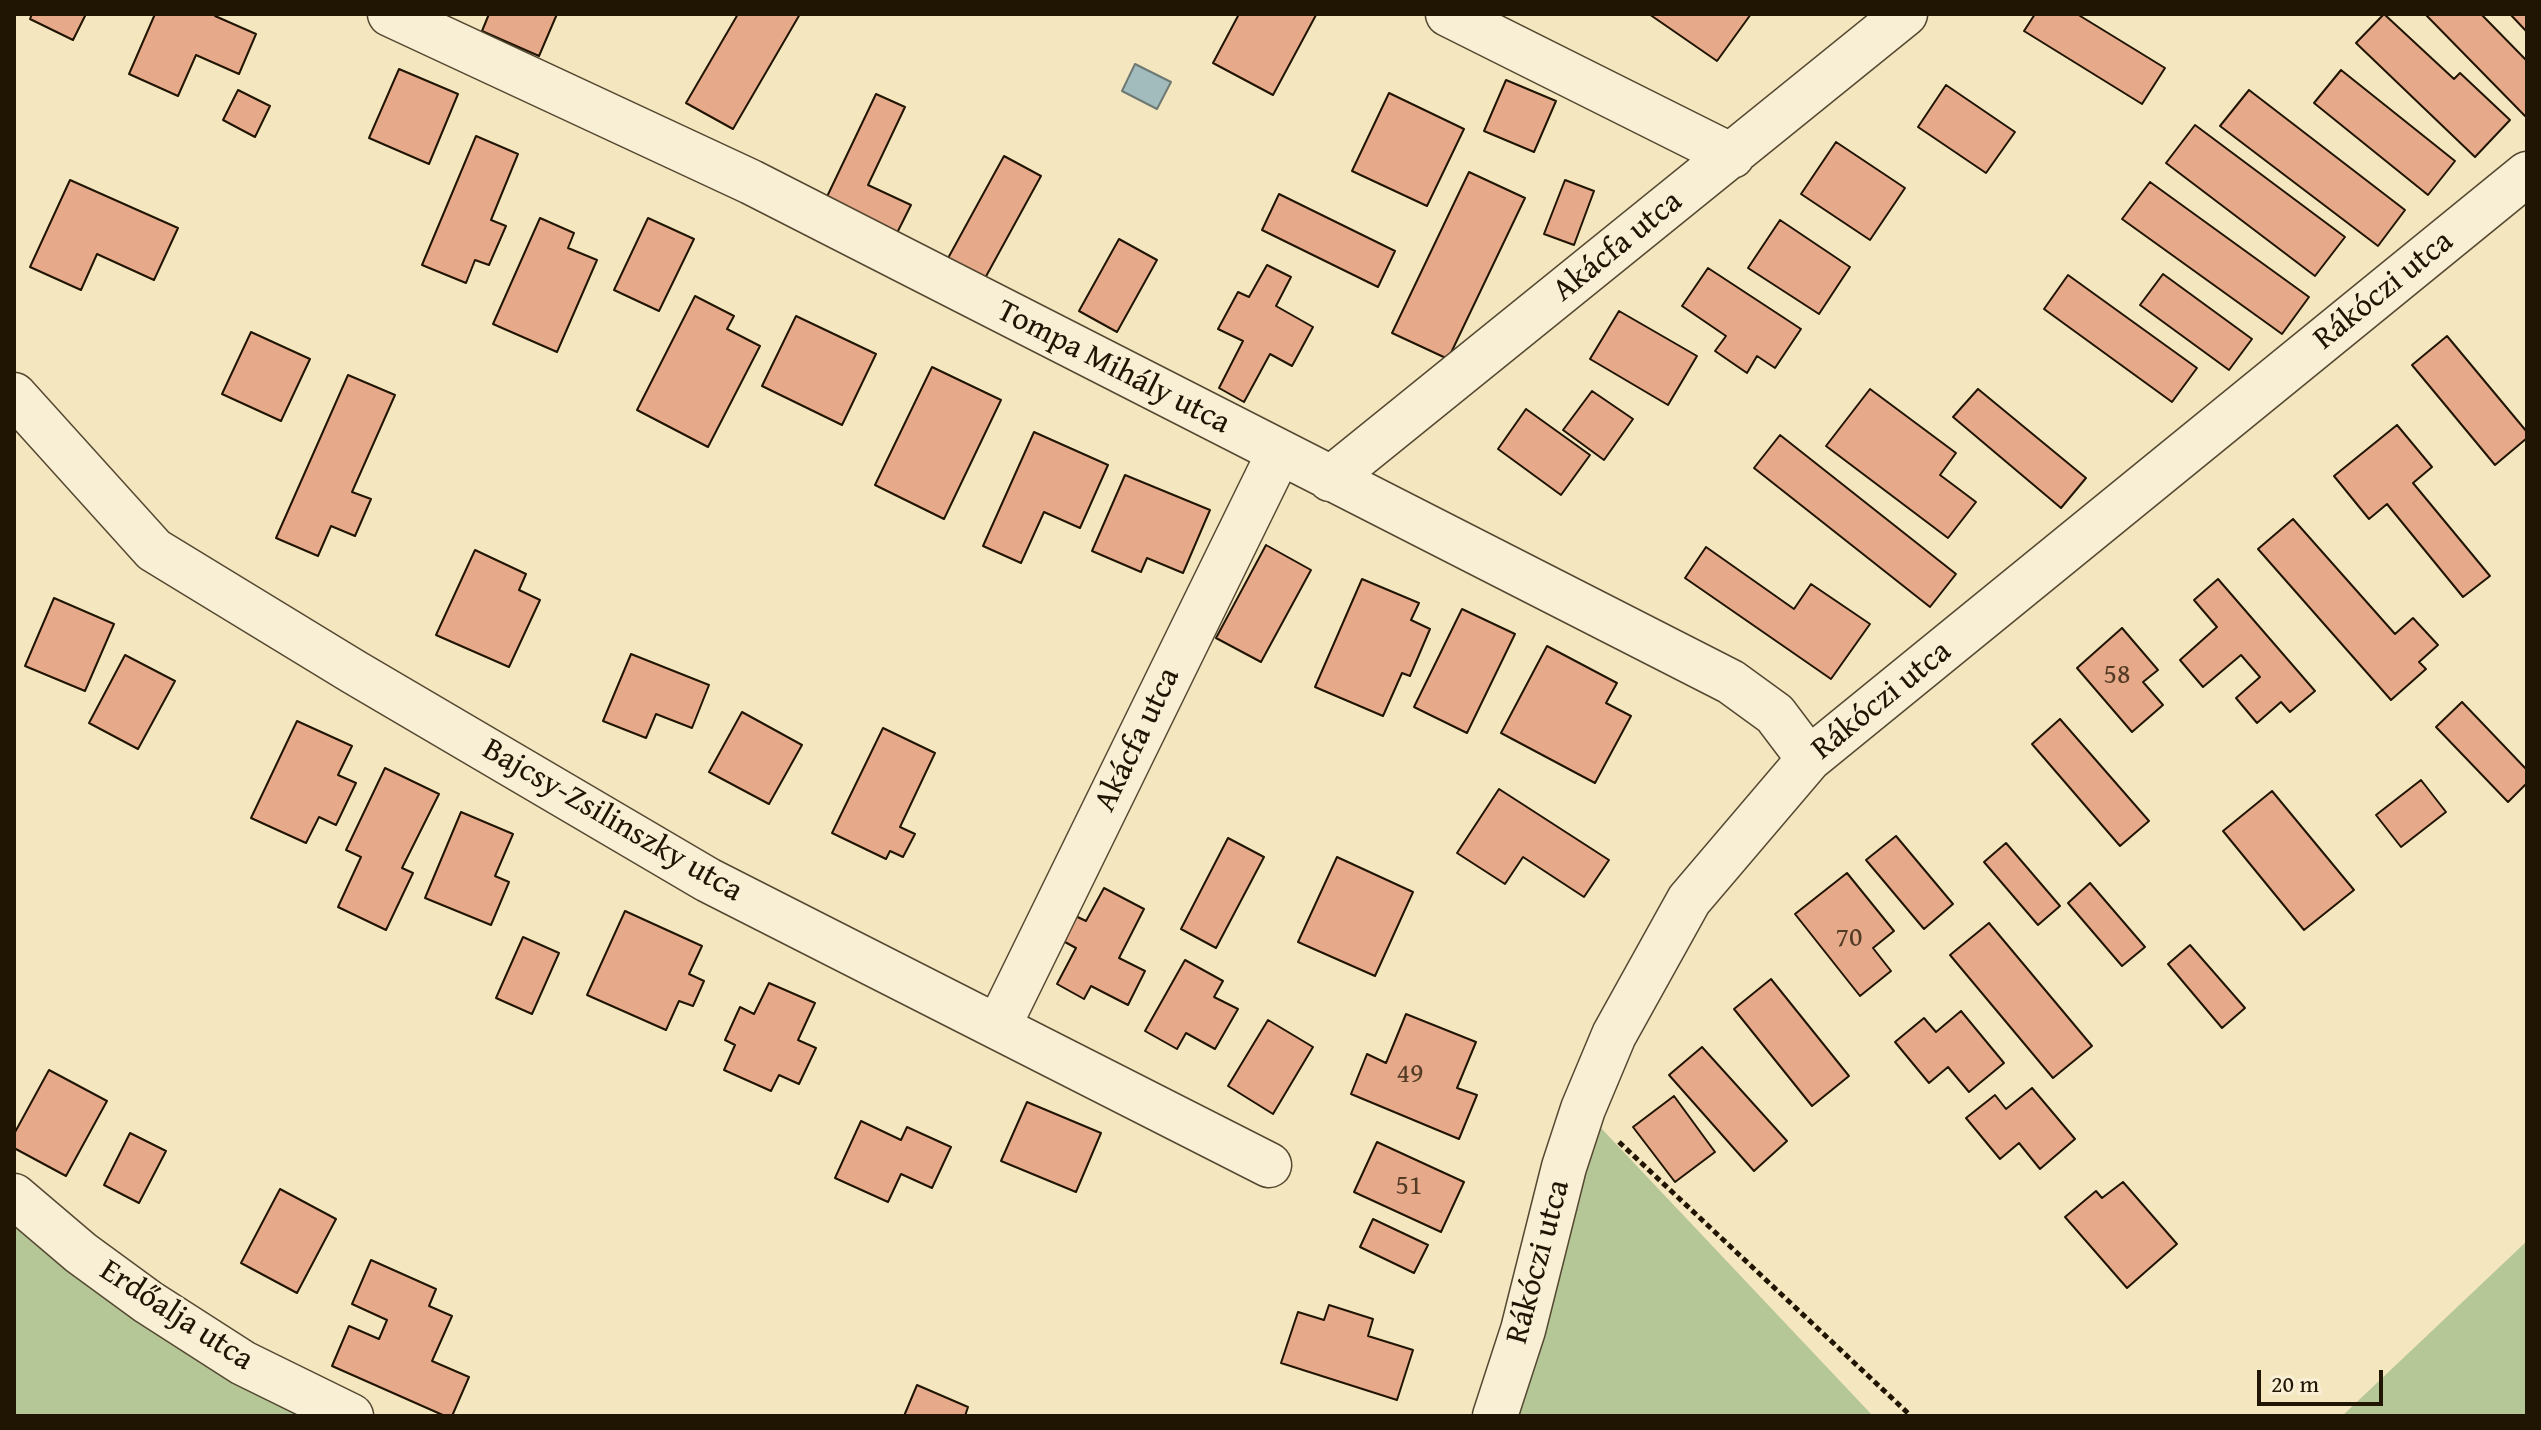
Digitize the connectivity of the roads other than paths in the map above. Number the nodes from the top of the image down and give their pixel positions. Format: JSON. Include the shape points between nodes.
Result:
{"nodes":[{"id":1,"x":390,"y":14,"type":"edge"},
{"id":2,"x":1448,"y":14,"type":"edge"},
{"id":3,"x":1905,"y":14,"type":"edge"},
{"id":4,"x":1732,"y":156,"type":"junction"},
{"id":5,"x":2527,"y":174,"type":"edge"},
{"id":6,"x":14,"y":395,"type":"edge"},
{"id":7,"x":1279,"y":453,"type":"junction"},
{"id":8,"x":1330,"y":479,"type":"junction"},
{"id":9,"x":1809,"y":759,"type":"junction"},
{"id":10,"x":998,"y":1027,"type":"junction"},
{"id":11,"x":1269,"y":1165,"type":"dead end"},
{"id":12,"x":14,"y":1196,"type":"edge"},
{"id":13,"x":351,"y":1416,"type":"edge"},
{"id":14,"x":1495,"y":1416,"type":"edge"}],
"edges":[{"from":1,"to":7,"type":"street","name":"Tompa Mihály utca","via":[[751,182]]},
{"from":2,"to":4,"type":"street"},
{"from":3,"to":4,"type":"street","name":"Akácfa utca"},
{"from":4,"to":8,"type":"street","name":"Akácfa utca"},
{"from":5,"to":9,"type":"street","name":"Rákóczi utca"},
{"from":6,"to":10,"type":"street","name":"Bajcsy-Zsilinszky utca","via":[[154,550],[708,880]]},
{"from":7,"to":8,"type":"street","name":"Tompa Mihály utca"},
{"from":7,"to":10,"type":"street","name":"Akácfa utca"},
{"from":8,"to":9,"type":"street","name":"Tompa Mihály utca","via":[[1731,682],[1775,714]]},
{"from":9,"to":14,"type":"street","name":"Rákóczi utca","via":[[1689,900],[1614,1035],[1564,1167],[1523,1330]]},
{"from":10,"to":11,"type":"street","name":"Bajcsy-Zsilinszky utca"},
{"from":12,"to":13,"type":"street","name":"Erdőalja utca","via":[[148,1302],[243,1363]]}]}
